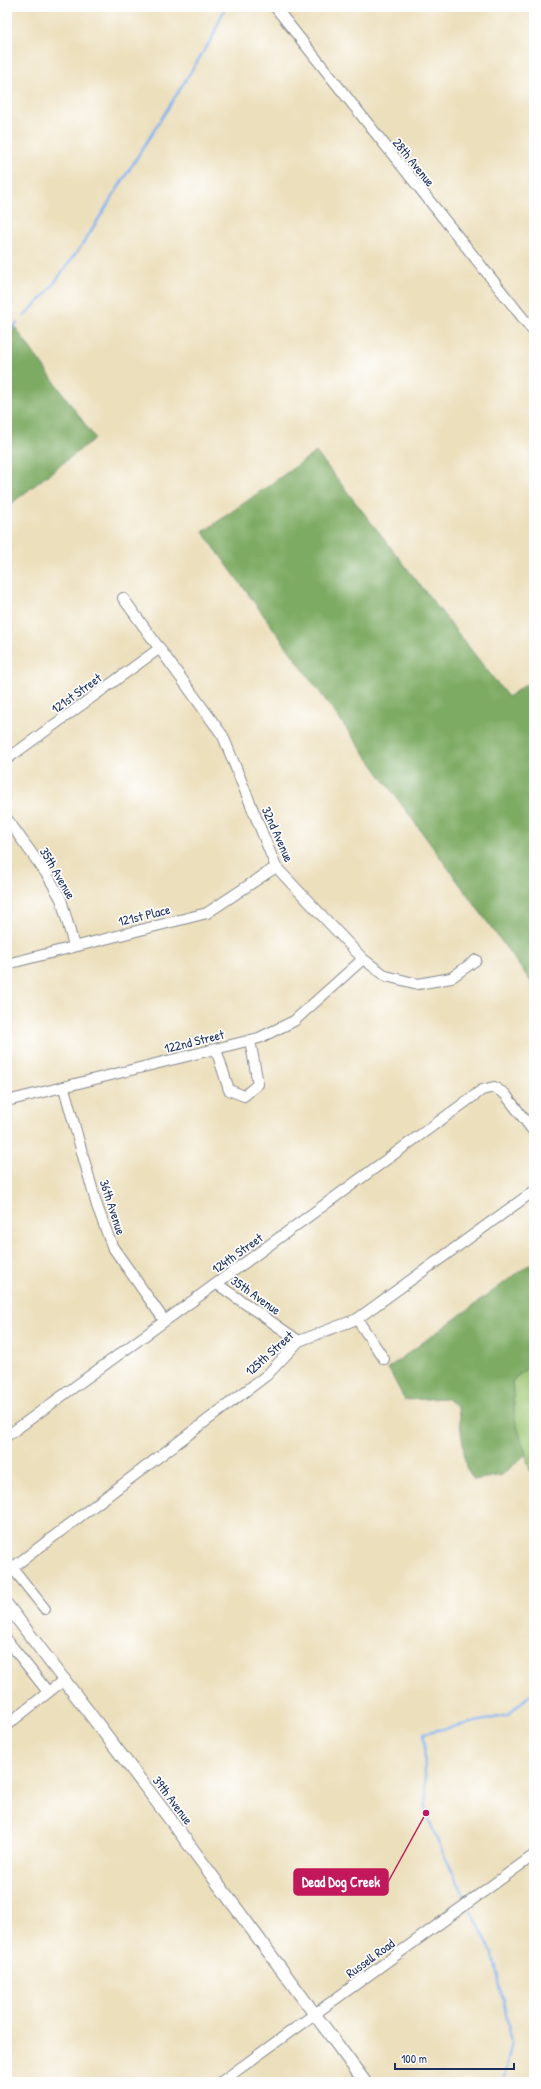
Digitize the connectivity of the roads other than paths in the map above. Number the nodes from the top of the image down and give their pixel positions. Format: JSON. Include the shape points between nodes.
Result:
{"nodes":[{"id":1,"x":275,"y":7,"type":"edge"},
{"id":2,"x":534,"y":332,"type":"edge"},
{"id":3,"x":123,"y":598,"type":"dead end"},
{"id":4,"x":160,"y":648,"type":"junction"},
{"id":5,"x":7,"y":759,"type":"edge"},
{"id":6,"x":7,"y":819,"type":"edge"},
{"id":7,"x":276,"y":867,"type":"junction"},
{"id":8,"x":74,"y":946,"type":"junction"},
{"id":9,"x":363,"y":959,"type":"junction"},
{"id":10,"x":476,"y":960,"type":"dead end"},
{"id":11,"x":7,"y":964,"type":"edge"},
{"id":12,"x":250,"y":1040,"type":"junction"},
{"id":13,"x":216,"y":1049,"type":"junction"},
{"id":14,"x":64,"y":1088,"type":"junction"},
{"id":15,"x":7,"y":1101,"type":"edge"},
{"id":16,"x":534,"y":1132,"type":"edge"},
{"id":17,"x":534,"y":1191,"type":"edge"},
{"id":18,"x":217,"y":1284,"type":"junction"},
{"id":19,"x":357,"y":1319,"type":"junction"},
{"id":20,"x":164,"y":1320,"type":"junction"},
{"id":21,"x":299,"y":1341,"type":"junction"},
{"id":22,"x":384,"y":1359,"type":"dead end"},
{"id":23,"x":7,"y":1436,"type":"edge"},
{"id":24,"x":10,"y":1565,"type":"edge"},
{"id":25,"x":7,"y":1605,"type":"edge"},
{"id":26,"x":45,"y":1609,"type":"dead end"},
{"id":27,"x":7,"y":1640,"type":"edge"},
{"id":28,"x":65,"y":1679,"type":"junction"},
{"id":29,"x":48,"y":1692,"type":"junction"},
{"id":30,"x":7,"y":1724,"type":"edge"},
{"id":31,"x":534,"y":1856,"type":"edge"},
{"id":32,"x":315,"y":2014,"type":"junction"},
{"id":33,"x":221,"y":2082,"type":"edge"},
{"id":34,"x":365,"y":2082,"type":"edge"}],
"edges":[{"from":1,"to":2,"type":"street","name":"28th Avenue"},
{"from":3,"to":4,"type":"street","name":"32nd Avenue"},
{"from":4,"to":5,"type":"street","name":"121st Street"},
{"from":4,"to":7,"type":"street","name":"32nd Avenue","via":[[223,736]]},
{"from":6,"to":8,"type":"street","name":"35th Avenue","via":[[48,876],[61,899]]},
{"from":7,"to":8,"type":"street","name":"121st Place","via":[[207,913]]},
{"from":7,"to":9,"type":"street","name":"32nd Avenue"},
{"from":8,"to":11,"type":"street","name":"121st Place"},
{"from":9,"to":10,"type":"street","name":"32nd Avenue","via":[[386,976],[418,984],[451,978]]},
{"from":9,"to":12,"type":"street","name":"122nd Street","via":[[294,1021]]},
{"from":12,"to":13,"type":"street","name":"122nd Street"},
{"from":12,"to":13,"type":"street","via":[[258,1084],[244,1096],[229,1090]]},
{"from":13,"to":14,"type":"street","name":"122nd Street"},
{"from":14,"to":15,"type":"street","name":"122nd Street"},
{"from":14,"to":20,"type":"street","name":"36th Avenue","via":[[97,1206],[112,1246]]},
{"from":16,"to":18,"type":"street","name":"124th Street","via":[[505,1094],[494,1087],[482,1090]]},
{"from":17,"to":19,"type":"street","name":"125th Street"},
{"from":18,"to":20,"type":"street","name":"124th Street"},
{"from":18,"to":21,"type":"street","name":"35th Avenue"},
{"from":19,"to":21,"type":"street","name":"125th Street"},
{"from":19,"to":22,"type":"street"},
{"from":20,"to":23,"type":"street","name":"124th Street"},
{"from":21,"to":24,"type":"street","name":"125th Street","via":[[267,1375]]},
{"from":24,"to":26,"type":"street"},
{"from":25,"to":28,"type":"main road","name":"39th Avenue"},
{"from":27,"to":29,"type":"street"},
{"from":28,"to":29,"type":"street"},
{"from":28,"to":32,"type":"main road","name":"39th Avenue"},
{"from":29,"to":30,"type":"street"},
{"from":31,"to":32,"type":"street","name":"Russell Road"},
{"from":32,"to":33,"type":"street","name":"Russell Road"},
{"from":32,"to":34,"type":"main road","name":"39th Avenue"}]}
